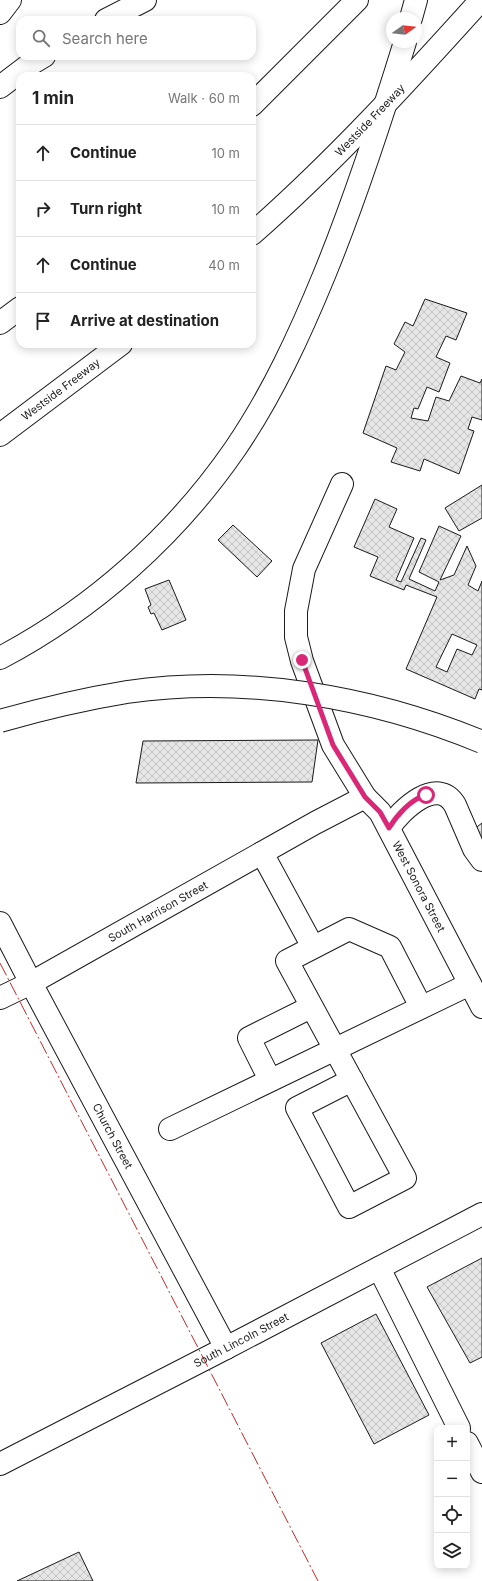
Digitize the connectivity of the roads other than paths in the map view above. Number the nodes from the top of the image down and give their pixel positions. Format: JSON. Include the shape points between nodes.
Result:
{"nodes":[{"id":1,"x":10,"y":0,"type":"edge"},
{"id":2,"x":146,"y":0,"type":"edge"},
{"id":3,"x":357,"y":0,"type":"edge"},
{"id":4,"x":416,"y":0,"type":"edge"},
{"id":5,"x":481,"y":0,"type":"edge"},
{"id":6,"x":413,"y":12,"type":"edge"},
{"id":7,"x":0,"y":13,"type":"edge"},
{"id":8,"x":114,"y":16,"type":"edge"},
{"id":9,"x":403,"y":48,"type":"edge"},
{"id":10,"x":37,"y":60,"type":"edge"},
{"id":11,"x":20,"y":72,"type":"edge"},
{"id":12,"x":16,"y":75,"type":"edge"},
{"id":13,"x":0,"y":87,"type":"edge"},
{"id":14,"x":256,"y":100,"type":"edge"},
{"id":15,"x":256,"y":230,"type":"edge"},
{"id":16,"x":16,"y":311,"type":"edge"},
{"id":17,"x":0,"y":323,"type":"edge"},
{"id":18,"x":116,"y":348,"type":"edge"},
{"id":19,"x":0,"y":435,"type":"edge"},
{"id":20,"x":342,"y":484,"type":"dead end"},
{"id":21,"x":0,"y":658,"type":"edge"},
{"id":22,"x":0,"y":721,"type":"edge"},
{"id":23,"x":482,"y":742,"type":"edge"},
{"id":24,"x":365,"y":797,"type":"junction"},
{"id":25,"x":389,"y":828,"type":"junction"},
{"id":26,"x":262,"y":853,"type":"junction"},
{"id":27,"x":482,"y":860,"type":"edge"},
{"id":28,"x":0,"y":923,"type":"edge"},
{"id":29,"x":313,"y":947,"type":"junction"},
{"id":30,"x":31,"y":983,"type":"junction"},
{"id":31,"x":470,"y":984,"type":"junction"},
{"id":32,"x":0,"y":998,"type":"edge"},
{"id":33,"x":311,"y":1007,"type":"junction"},
{"id":34,"x":482,"y":1007,"type":"edge"},
{"id":35,"x":421,"y":1008,"type":"junction"},
{"id":36,"x":335,"y":1049,"type":"junction"},
{"id":37,"x":270,"y":1080,"type":"junction"},
{"id":38,"x":352,"y":1080,"type":"junction"},
{"id":39,"x":170,"y":1129,"type":"dead end"},
{"id":40,"x":482,"y":1214,"type":"edge"},
{"id":41,"x":379,"y":1268,"type":"junction"},
{"id":42,"x":226,"y":1348,"type":"junction"},
{"id":43,"x":458,"y":1425,"type":"edge"},
{"id":44,"x":470,"y":1449,"type":"edge"},
{"id":45,"x":0,"y":1464,"type":"edge"},
{"id":46,"x":482,"y":1472,"type":"edge"}],
"edges":[{"from":1,"to":7,"type":"main road"},
{"from":2,"to":8,"type":"main road"},
{"from":3,"to":14,"type":"main road"},
{"from":4,"to":6,"type":"main road"},
{"from":5,"to":15,"type":"main road","name":"Westside Freeway","via":[[314,178]]},
{"from":9,"to":21,"type":"main road","via":[[360,182],[304,322],[259,412],[235,450],[185,512],[121,576],[62,621]]},
{"from":10,"to":11,"type":"main road"},
{"from":12,"to":13,"type":"main road"},
{"from":16,"to":17,"type":"main road"},
{"from":18,"to":19,"type":"main road","name":"Westside Freeway"},
{"from":20,"to":24,"type":"main road","name":"West Sonora Street","via":[[304,569],[296,611],[296,638],[333,745]]},
{"from":22,"to":23,"type":"main road","bridge":true,"via":[[81,700],[128,692],[175,688],[270,689],[365,704],[410,716]]},
{"from":24,"to":25,"type":"main road","name":"West Sonora Street","via":[[380,812]]},
{"from":24,"to":26,"type":"main road","name":"South Harrison Street"},
{"from":25,"to":27,"type":"main road","via":[[399,814],[421,796],[444,795],[453,801],[474,849]]},
{"from":25,"to":31,"type":"main road","name":"West Sonora Street"},
{"from":26,"to":29,"type":"main road"},
{"from":26,"to":30,"type":"main road","name":"South Harrison Street"},
{"from":28,"to":30,"type":"main road","name":"Church Street"},
{"from":29,"to":33,"type":"main road","via":[[287,961]]},
{"from":29,"to":35,"type":"main road","via":[[349,929],[390,947]]},
{"from":30,"to":32,"type":"main road","name":"South Harrison Street"},
{"from":30,"to":42,"type":"main road","name":"Church Street"},
{"from":31,"to":34,"type":"main road","name":"West Sonora Street"},
{"from":31,"to":35,"type":"main road"},
{"from":33,"to":36,"type":"main road"},
{"from":33,"to":37,"type":"main road","via":[[249,1038]]},
{"from":35,"to":36,"type":"main road"},
{"from":36,"to":37,"type":"main road"},
{"from":36,"to":38,"type":"main road"},
{"from":37,"to":39,"type":"main road"},
{"from":38,"to":38,"type":"main road","via":[[405,1178],[349,1207],[297,1108]]},
{"from":40,"to":41,"type":"main road","name":"South Lincoln Street"},
{"from":41,"to":42,"type":"main road","name":"South Lincoln Street"},
{"from":41,"to":43,"type":"main road"},
{"from":42,"to":45,"type":"main road","name":"South Lincoln Street"},
{"from":44,"to":46,"type":"main road"}]}
